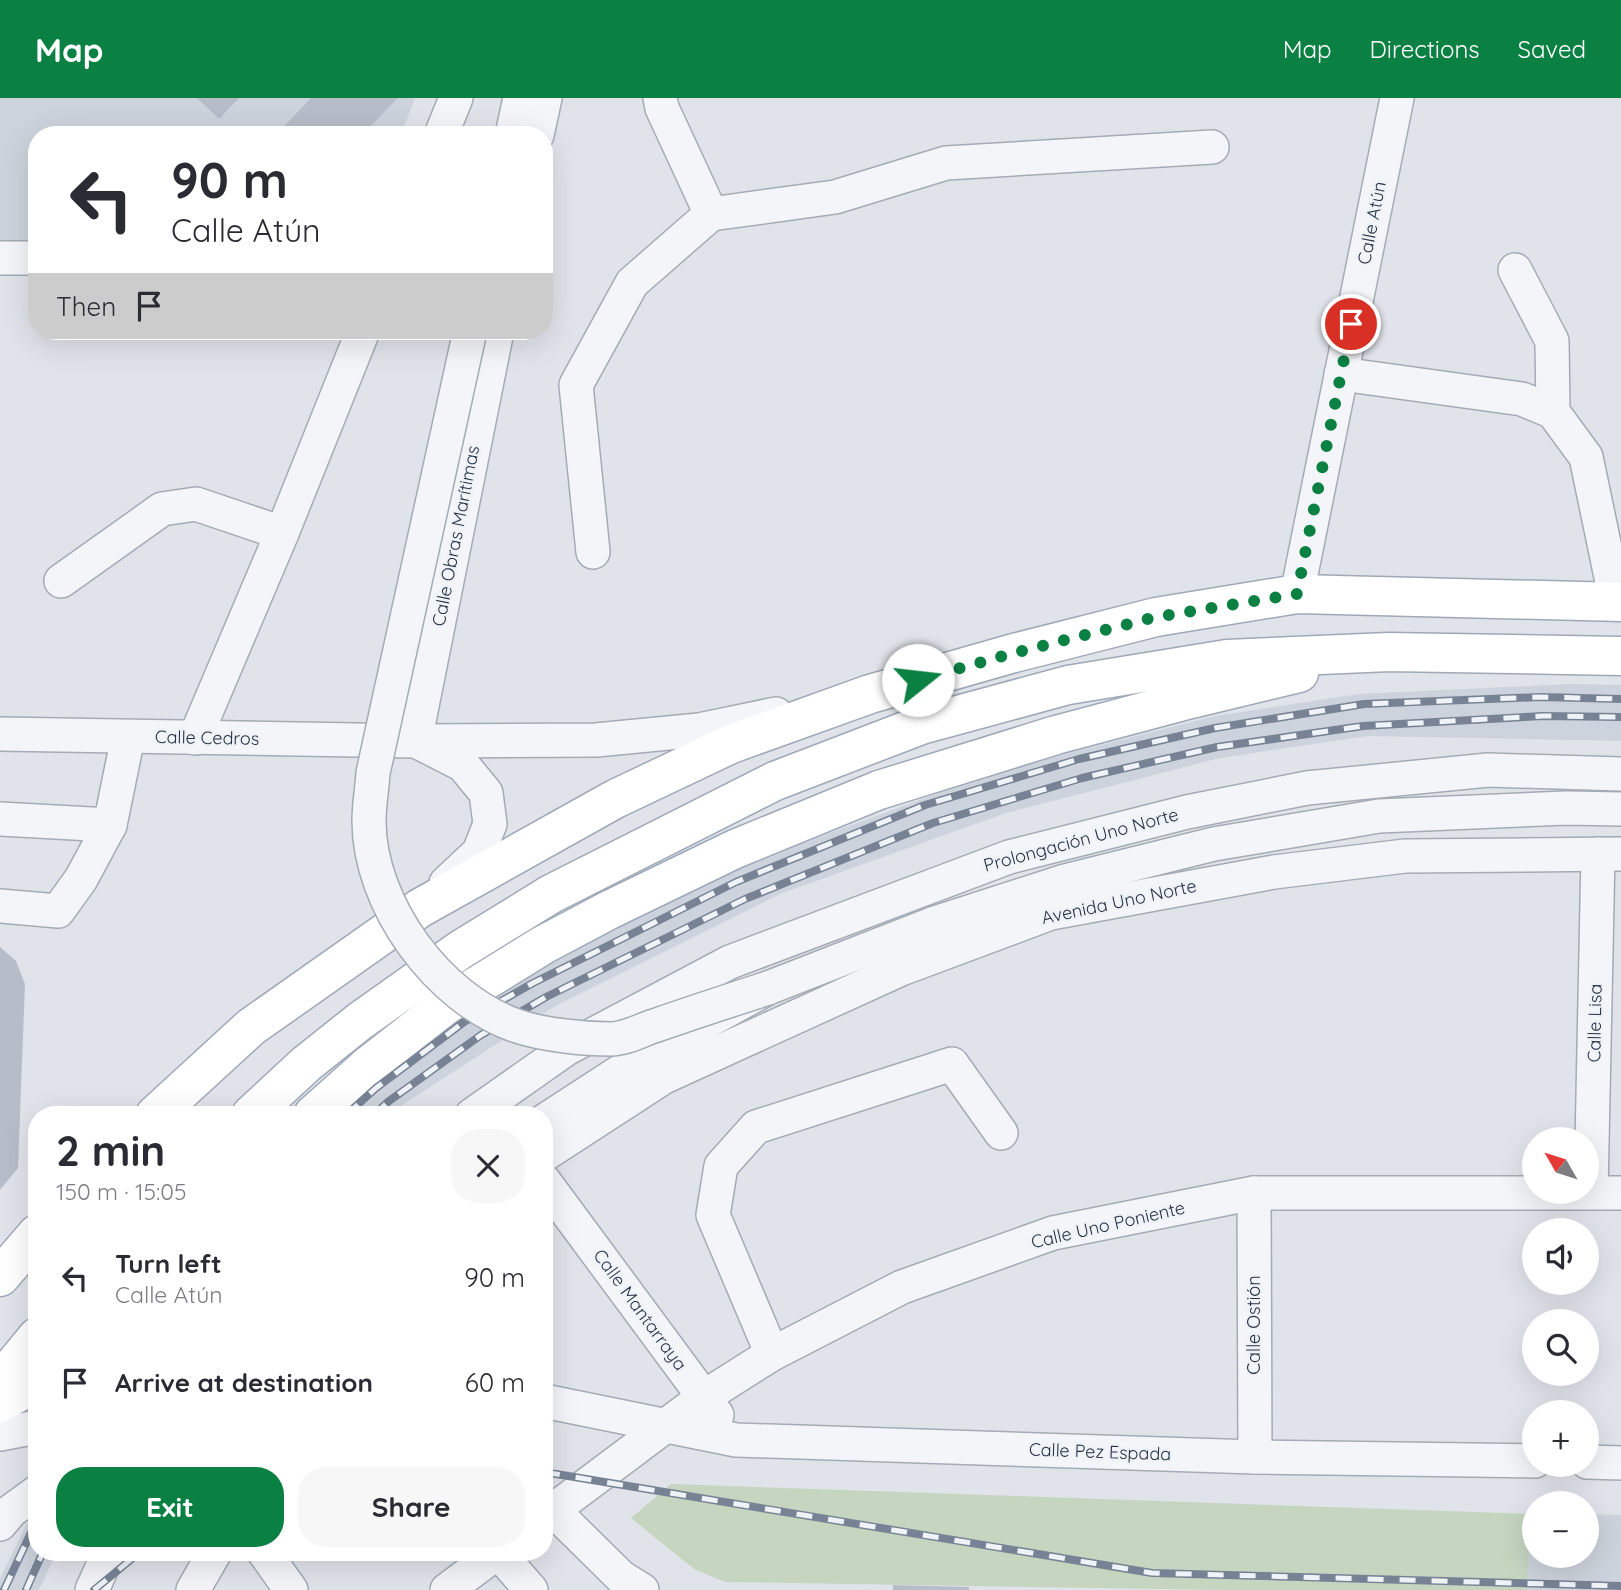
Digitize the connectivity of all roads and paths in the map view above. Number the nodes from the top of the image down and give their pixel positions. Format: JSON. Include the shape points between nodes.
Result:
{"nodes":[{"id":1,"x":456,"y":98,"type":"edge"},
{"id":2,"x":520,"y":98,"type":"edge"},
{"id":3,"x":545,"y":98,"type":"edge"},
{"id":4,"x":660,"y":98,"type":"edge"},
{"id":5,"x":1397,"y":98,"type":"edge"},
{"id":6,"x":445,"y":126,"type":"edge"},
{"id":7,"x":514,"y":126,"type":"edge"},
{"id":8,"x":539,"y":126,"type":"edge"},
{"id":9,"x":1212,"y":147,"type":"dead end"},
{"id":10,"x":711,"y":214,"type":"junction"},
{"id":11,"x":0,"y":258,"type":"edge"},
{"id":12,"x":28,"y":258,"type":"edge"},
{"id":13,"x":1516,"y":270,"type":"dead end"},
{"id":14,"x":359,"y":340,"type":"edge"},
{"id":15,"x":468,"y":340,"type":"edge"},
{"id":16,"x":496,"y":340,"type":"edge"},
{"id":17,"x":1341,"y":374,"type":"junction"},
{"id":18,"x":1553,"y":411,"type":"junction"},
{"id":19,"x":282,"y":533,"type":"junction"},
{"id":20,"x":593,"y":552,"type":"dead end"},
{"id":21,"x":61,"y":581,"type":"dead end"},
{"id":22,"x":1297,"y":594,"type":"junction"},
{"id":23,"x":1618,"y":602,"type":"edge"},
{"id":24,"x":1389,"y":652,"type":"junction"},
{"id":25,"x":1621,"y":656,"type":"edge"},
{"id":26,"x":870,"y":694,"type":"junction"},
{"id":27,"x":0,"y":734,"type":"edge"},
{"id":28,"x":128,"y":737,"type":"junction"},
{"id":29,"x":195,"y":738,"type":"junction"},
{"id":30,"x":415,"y":741,"type":"junction"},
{"id":31,"x":1621,"y":774,"type":"edge"},
{"id":32,"x":1621,"y":809,"type":"edge"},
{"id":33,"x":0,"y":820,"type":"edge"},
{"id":34,"x":110,"y":825,"type":"junction"},
{"id":35,"x":1610,"y":854,"type":"edge"},
{"id":36,"x":0,"y":906,"type":"edge"},
{"id":37,"x":420,"y":908,"type":"junction"},
{"id":38,"x":768,"y":988,"type":"junction"},
{"id":39,"x":165,"y":1106,"type":"edge"},
{"id":40,"x":261,"y":1106,"type":"edge"},
{"id":41,"x":323,"y":1106,"type":"edge"},
{"id":42,"x":485,"y":1106,"type":"edge"},
{"id":43,"x":553,"y":1115,"type":"edge"},
{"id":44,"x":1001,"y":1133,"type":"dead end"},
{"id":45,"x":553,"y":1149,"type":"edge"},
{"id":46,"x":553,"y":1193,"type":"edge"},
{"id":47,"x":1254,"y":1193,"type":"junction"},
{"id":48,"x":1606,"y":1193,"type":"edge"},
{"id":49,"x":28,"y":1244,"type":"edge"},
{"id":50,"x":0,"y":1277,"type":"edge"},
{"id":51,"x":28,"y":1348,"type":"edge"},
{"id":52,"x":772,"y":1354,"type":"junction"},
{"id":53,"x":0,"y":1382,"type":"edge"},
{"id":54,"x":28,"y":1387,"type":"edge"},
{"id":55,"x":704,"y":1397,"type":"junction"},
{"id":56,"x":0,"y":1403,"type":"edge"},
{"id":57,"x":553,"y":1403,"type":"edge"},
{"id":58,"x":667,"y":1425,"type":"junction"},
{"id":59,"x":28,"y":1429,"type":"edge"},
{"id":60,"x":0,"y":1434,"type":"edge"},
{"id":61,"x":736,"y":1440,"type":"junction"},
{"id":62,"x":1255,"y":1457,"type":"junction"},
{"id":63,"x":1522,"y":1461,"type":"edge"},
{"id":64,"x":1599,"y":1462,"type":"edge"},
{"id":65,"x":1621,"y":1463,"type":"edge"},
{"id":66,"x":28,"y":1499,"type":"edge"},
{"id":67,"x":553,"y":1511,"type":"edge"},
{"id":68,"x":553,"y":1518,"type":"edge"},
{"id":69,"x":0,"y":1524,"type":"edge"},
{"id":70,"x":105,"y":1561,"type":"edge"},
{"id":71,"x":210,"y":1561,"type":"edge"},
{"id":72,"x":270,"y":1561,"type":"edge"},
{"id":73,"x":486,"y":1561,"type":"edge"},
{"id":74,"x":506,"y":1561,"type":"edge"},
{"id":75,"x":92,"y":1590,"type":"edge"},
{"id":76,"x":193,"y":1590,"type":"edge"},
{"id":77,"x":291,"y":1590,"type":"edge"},
{"id":78,"x":447,"y":1590,"type":"edge"},
{"id":79,"x":531,"y":1590,"type":"edge"},
{"id":80,"x":642,"y":1590,"type":"edge"}],
"edges":[{"from":1,"to":6,"type":"street"},
{"from":2,"to":7,"type":"street"},
{"from":3,"to":8,"type":"street"},
{"from":4,"to":10,"type":"street"},
{"from":5,"to":17,"type":"street","name":"Calle Atún"},
{"from":9,"to":10,"type":"street","via":[[946,163],[835,197]]},
{"from":10,"to":20,"type":"street","via":[[632,283],[576,384]]},
{"from":11,"to":12,"type":"street"},
{"from":13,"to":18,"type":"street","via":[[1552,341]]},
{"from":14,"to":19,"type":"street"},
{"from":15,"to":38,"type":"street","bridge":true,"via":[[373,774],[369,822],[376,867],[391,909],[421,956],[448,984],[516,1026],[614,1039]]},
{"from":16,"to":30,"type":"street","name":"Calle Obras Marítimas"},
{"from":17,"to":18,"type":"street","via":[[1521,399]]},
{"from":17,"to":22,"type":"street","name":"Calle Atún"},
{"from":18,"to":23,"type":"street","via":[[1586,457]]},
{"from":19,"to":21,"type":"street","via":[[196,504],[162,509]]},
{"from":19,"to":29,"type":"street"},
{"from":22,"to":23,"type":"main road"},
{"from":22,"to":26,"type":"main road","via":[[1156,617]]},
{"from":24,"to":25,"type":"main road"},
{"from":24,"to":40,"type":"main road","via":[[1227,659],[1068,685],[921,725],[775,780],[551,894],[460,950],[360,1021]]},
{"from":24,"to":41,"type":"main road","via":[[1056,735],[879,790],[734,849],[609,910],[446,1005]]},
{"from":26,"to":30,"type":"street","name":"Calle Cedros","via":[[699,730],[596,740]]},
{"from":26,"to":37,"type":"main road","via":[[731,744],[626,793]]},
{"from":27,"to":28,"type":"street","name":"Calle Cedros"},
{"from":28,"to":29,"type":"street","name":"Calle Cedros"},
{"from":28,"to":34,"type":"street"},
{"from":29,"to":30,"type":"street","name":"Calle Cedros"},
{"from":30,"to":37,"type":"street","via":[[463,765],[486,793],[489,824],[479,852]]},
{"from":31,"to":42,"type":"street","name":"Prolongación Uno Norte","via":[[1488,770],[1307,788],[1187,812],[1009,857],[730,962],[566,1049]]},
{"from":32,"to":38,"type":"street","via":[[1379,816],[1214,844],[1065,881],[932,924]]},
{"from":33,"to":34,"type":"street"},
{"from":34,"to":36,"type":"street","via":[[58,911]]},
{"from":35,"to":45,"type":"street","name":"Avenida Uno Norte","via":[[1405,856],[1274,872],[1051,913],[901,969],[664,1077]]},
{"from":35,"to":48,"type":"street","name":"Calle Lisa"},
{"from":37,"to":39,"type":"main road","via":[[251,1027]]},
{"from":38,"to":43,"type":"street","bridge":true,"via":[[644,1056]]},
{"from":44,"to":52,"type":"street","via":[[952,1064],[756,1127],[721,1166],[713,1215]]},
{"from":46,"to":55,"type":"street","name":"Calle Mantarraya"},
{"from":47,"to":48,"type":"street","name":"Calle Uno Poniente"},
{"from":47,"to":52,"type":"street","name":"Calle Uno Poniente","via":[[1054,1233],[902,1287]]},
{"from":47,"to":62,"type":"street","name":"Calle Ostión"},
{"from":49,"to":50,"type":"main road"},
{"from":51,"to":53,"type":"main road"},
{"from":52,"to":55,"type":"street","name":"Calle Uno Poniente"},
{"from":54,"to":56,"type":"main road"},
{"from":55,"to":58,"type":"street","name":"Calle Uno Poniente"},
{"from":55,"to":61,"type":"street","name":"Calle Mantarraya"},
{"from":57,"to":58,"type":"street","name":"Calle Pez Espada"},
{"from":58,"to":61,"type":"street","name":"Calle Pez Espada"},
{"from":58,"to":67,"type":"street","name":"Calle Uno Poniente"},
{"from":59,"to":60,"type":"street"},
{"from":61,"to":62,"type":"street","name":"Calle Pez Espada"},
{"from":62,"to":63,"type":"street","name":"Calle Pez Espada"},
{"from":64,"to":65,"type":"street"},
{"from":66,"to":69,"type":"street"},
{"from":68,"to":80,"type":"street"},
{"from":70,"to":75,"type":"street"},
{"from":71,"to":76,"type":"street"},
{"from":72,"to":77,"type":"street"},
{"from":73,"to":78,"type":"street"},
{"from":74,"to":79,"type":"street"}]}
